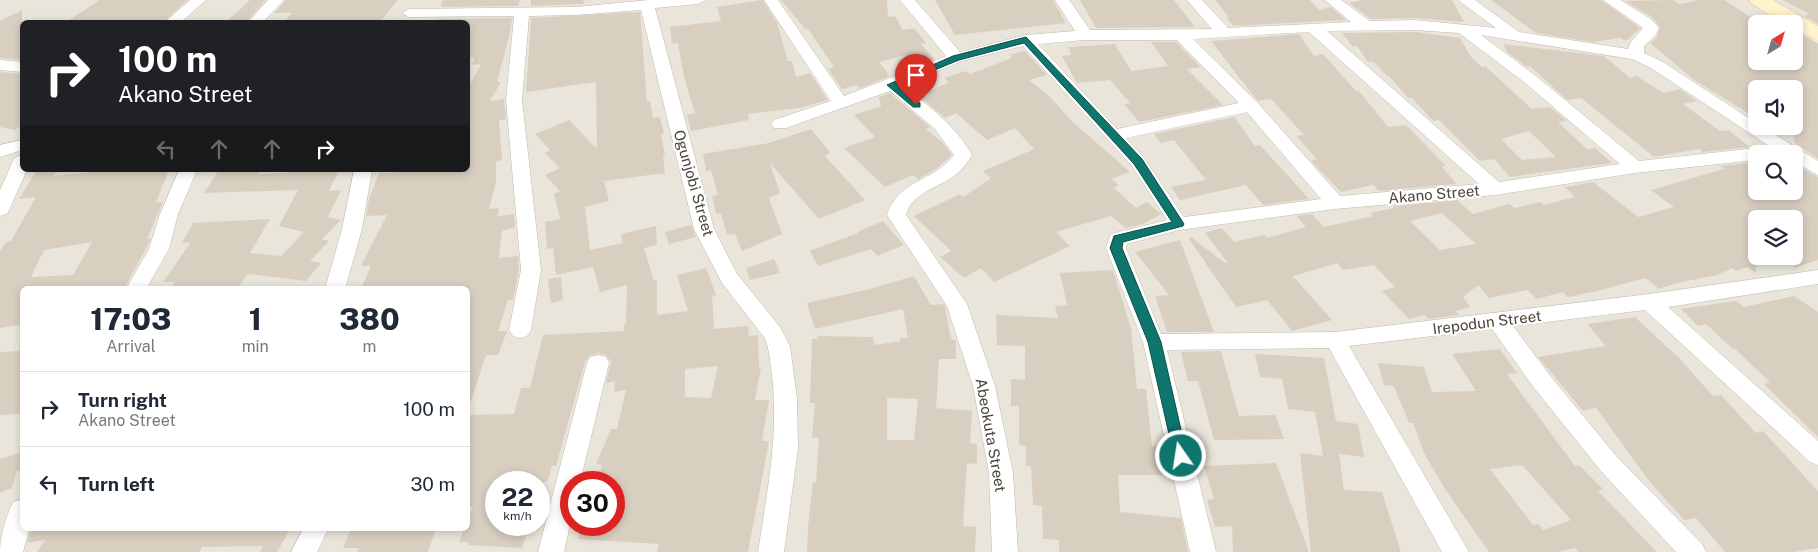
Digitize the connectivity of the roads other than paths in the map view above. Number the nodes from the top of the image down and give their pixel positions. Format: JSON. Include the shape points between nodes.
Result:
{"nodes":[{"id":1,"x":198,"y":0,"type":"edge"},
{"id":2,"x":277,"y":0,"type":"edge"},
{"id":3,"x":420,"y":0,"type":"edge"},
{"id":4,"x":698,"y":0,"type":"edge"},
{"id":5,"x":771,"y":0,"type":"edge"},
{"id":6,"x":907,"y":0,"type":"edge"},
{"id":7,"x":1062,"y":0,"type":"edge"},
{"id":8,"x":1194,"y":0,"type":"edge"},
{"id":9,"x":1332,"y":0,"type":"edge"},
{"id":10,"x":1465,"y":0,"type":"edge"},
{"id":11,"x":1610,"y":0,"type":"edge"},
{"id":12,"x":1746,"y":0,"type":"edge"},
{"id":13,"x":1759,"y":0,"type":"edge"},
{"id":14,"x":646,"y":5,"type":"junction"},
{"id":15,"x":522,"y":11,"type":"junction"},
{"id":16,"x":1771,"y":15,"type":"edge"},
{"id":17,"x":406,"y":18,"type":"edge"},
{"id":18,"x":174,"y":20,"type":"edge"},
{"id":19,"x":257,"y":20,"type":"edge"},
{"id":20,"x":1365,"y":26,"type":"junction"},
{"id":21,"x":1313,"y":27,"type":"junction"},
{"id":22,"x":1463,"y":28,"type":"junction"},
{"id":23,"x":1224,"y":32,"type":"junction"},
{"id":24,"x":1803,"y":34,"type":"edge"},
{"id":25,"x":1085,"y":35,"type":"junction"},
{"id":26,"x":1181,"y":35,"type":"junction"},
{"id":27,"x":1818,"y":35,"type":"edge"},
{"id":28,"x":1515,"y":36,"type":"junction"},
{"id":29,"x":1026,"y":40,"type":"junction"},
{"id":30,"x":1818,"y":43,"type":"edge"},
{"id":31,"x":1636,"y":55,"type":"junction"},
{"id":32,"x":956,"y":58,"type":"junction"},
{"id":33,"x":0,"y":65,"type":"edge"},
{"id":34,"x":20,"y":67,"type":"edge"},
{"id":35,"x":892,"y":85,"type":"junction"},
{"id":36,"x":841,"y":104,"type":"junction"},
{"id":37,"x":1251,"y":106,"type":"junction"},
{"id":38,"x":780,"y":124,"type":"dead end"},
{"id":39,"x":1115,"y":135,"type":"junction"},
{"id":40,"x":1781,"y":145,"type":"edge"},
{"id":41,"x":20,"y":146,"type":"edge"},
{"id":42,"x":0,"y":151,"type":"edge"},
{"id":43,"x":1748,"y":155,"type":"edge"},
{"id":44,"x":1803,"y":159,"type":"edge"},
{"id":45,"x":20,"y":165,"type":"edge"},
{"id":46,"x":1635,"y":167,"type":"junction"},
{"id":47,"x":1818,"y":169,"type":"edge"},
{"id":48,"x":187,"y":172,"type":"edge"},
{"id":49,"x":363,"y":172,"type":"edge"},
{"id":50,"x":1495,"y":189,"type":"junction"},
{"id":51,"x":1335,"y":203,"type":"junction"},
{"id":52,"x":0,"y":210,"type":"edge"},
{"id":53,"x":1179,"y":224,"type":"junction"},
{"id":54,"x":1816,"y":279,"type":"edge"},
{"id":55,"x":138,"y":286,"type":"edge"},
{"id":56,"x":336,"y":286,"type":"edge"},
{"id":57,"x":1649,"y":302,"type":"junction"},
{"id":58,"x":1498,"y":322,"type":"junction"},
{"id":59,"x":520,"y":330,"type":"dead end"},
{"id":60,"x":1335,"y":340,"type":"junction"},
{"id":61,"x":1154,"y":342,"type":"junction"},
{"id":62,"x":598,"y":362,"type":"dead end"},
{"id":63,"x":1818,"y":455,"type":"edge"},
{"id":64,"x":20,"y":517,"type":"edge"},
{"id":65,"x":315,"y":531,"type":"edge"},
{"id":66,"x":10,"y":552,"type":"edge"},
{"id":67,"x":304,"y":552,"type":"edge"},
{"id":68,"x":551,"y":552,"type":"edge"},
{"id":69,"x":771,"y":552,"type":"edge"},
{"id":70,"x":1005,"y":552,"type":"edge"},
{"id":71,"x":1203,"y":552,"type":"edge"},
{"id":72,"x":1456,"y":552,"type":"edge"},
{"id":73,"x":1693,"y":552,"type":"edge"}],
"edges":[{"from":1,"to":18,"type":"street"},
{"from":2,"to":19,"type":"street"},
{"from":3,"to":17,"type":"street"},
{"from":4,"to":14,"type":"street"},
{"from":5,"to":36,"type":"street"},
{"from":6,"to":32,"type":"street"},
{"from":7,"to":25,"type":"street"},
{"from":8,"to":23,"type":"street"},
{"from":9,"to":20,"type":"street"},
{"from":10,"to":28,"type":"street"},
{"from":11,"to":31,"type":"street","via":[[1651,28],[1650,33],[1636,45]]},
{"from":12,"to":16,"type":"main road"},
{"from":13,"to":27,"type":"main road"},
{"from":14,"to":15,"type":"street"},
{"from":14,"to":69,"type":"street","name":"Ogunjobi Street","via":[[704,229],[729,278],[773,333],[779,346],[786,399],[786,448]]},
{"from":15,"to":17,"type":"street"},
{"from":15,"to":59,"type":"street","via":[[514,100],[531,270]]},
{"from":20,"to":21,"type":"street"},
{"from":20,"to":22,"type":"street"},
{"from":21,"to":23,"type":"street"},
{"from":21,"to":50,"type":"street"},
{"from":22,"to":28,"type":"street"},
{"from":22,"to":46,"type":"street"},
{"from":23,"to":26,"type":"street"},
{"from":24,"to":30,"type":"main road"},
{"from":25,"to":26,"type":"street"},
{"from":25,"to":29,"type":"street"},
{"from":26,"to":37,"type":"street"},
{"from":28,"to":31,"type":"street"},
{"from":29,"to":32,"type":"street"},
{"from":29,"to":39,"type":"street"},
{"from":31,"to":40,"type":"street"},
{"from":32,"to":35,"type":"street"},
{"from":33,"to":34,"type":"street"},
{"from":35,"to":36,"type":"street"},
{"from":35,"to":70,"type":"street","name":"Abeokuta Street","via":[[957,142],[963,155],[947,172],[904,198],[897,206],[896,215],[957,304],[984,386],[1001,472]]},
{"from":36,"to":38,"type":"street"},
{"from":37,"to":39,"type":"street"},
{"from":37,"to":51,"type":"street"},
{"from":39,"to":53,"type":"street","via":[[1138,162]]},
{"from":41,"to":42,"type":"street"},
{"from":43,"to":46,"type":"street","name":"Akano Street"},
{"from":44,"to":47,"type":"street"},
{"from":45,"to":52,"type":"street"},
{"from":46,"to":50,"type":"street","name":"Akano Street"},
{"from":48,"to":55,"type":"street","via":[[169,214],[159,249]]},
{"from":49,"to":56,"type":"street","via":[[352,229]]},
{"from":50,"to":51,"type":"street","name":"Akano Street"},
{"from":51,"to":53,"type":"street","name":"Akano Street"},
{"from":53,"to":61,"type":"street","name":"Akano Street","via":[[1118,239],[1116,244]]},
{"from":54,"to":57,"type":"street","name":"Irepodun Street"},
{"from":57,"to":58,"type":"street","name":"Irepodun Street"},
{"from":57,"to":63,"type":"street"},
{"from":58,"to":60,"type":"street","name":"Irepodun Street"},
{"from":58,"to":73,"type":"street","via":[[1609,464]]},
{"from":60,"to":61,"type":"street","name":"Irepodun Street"},
{"from":60,"to":72,"type":"street"},
{"from":61,"to":71,"type":"street"},
{"from":62,"to":68,"type":"street"},
{"from":64,"to":66,"type":"street"},
{"from":65,"to":67,"type":"street"}]}
